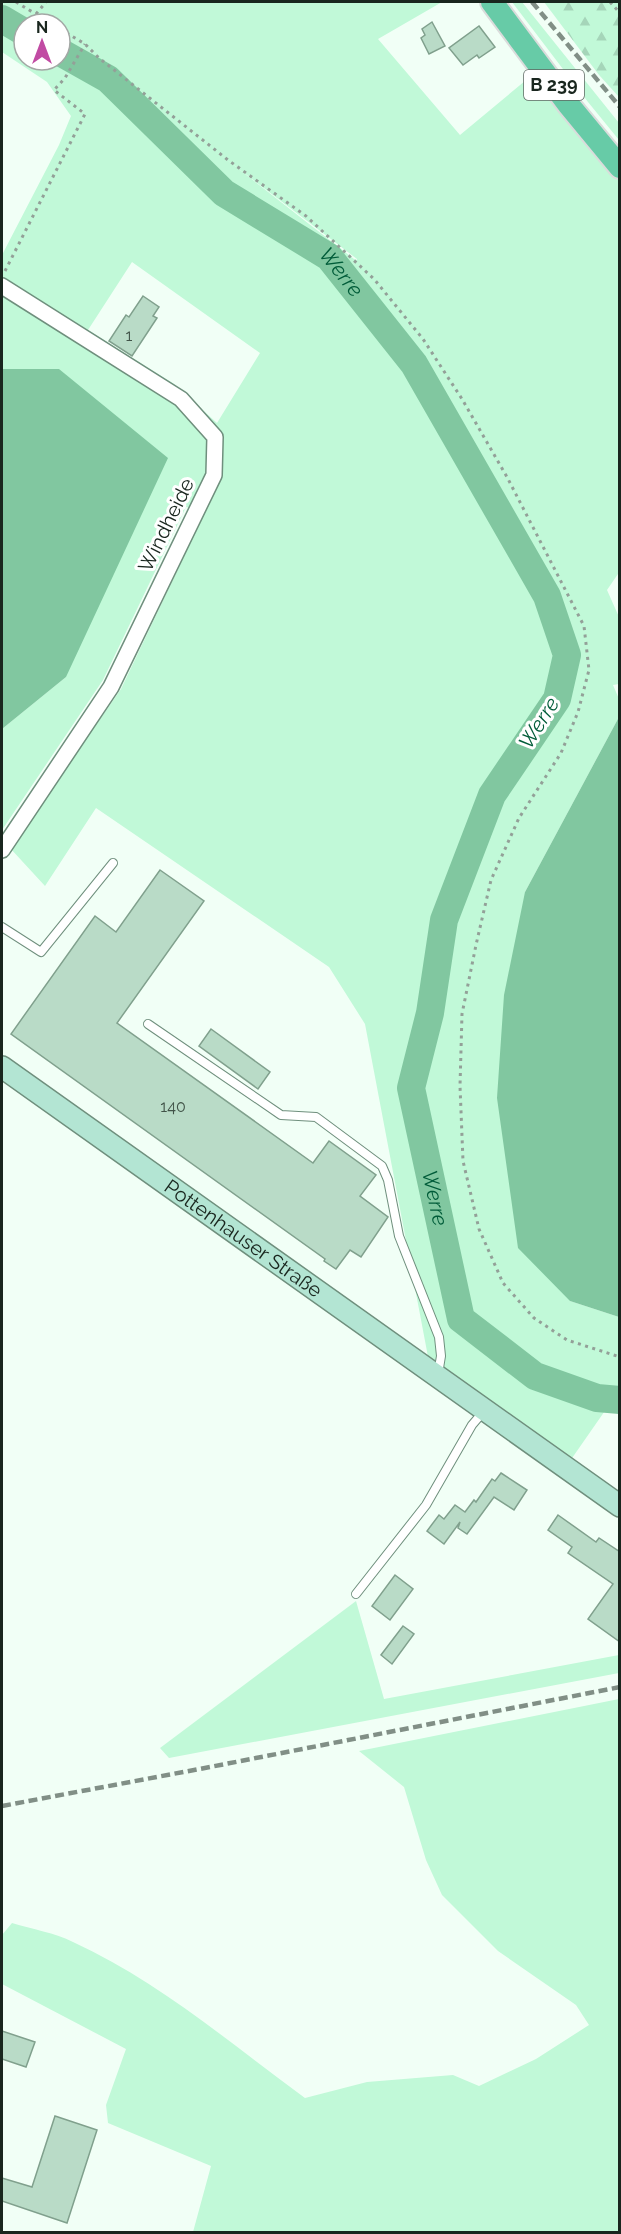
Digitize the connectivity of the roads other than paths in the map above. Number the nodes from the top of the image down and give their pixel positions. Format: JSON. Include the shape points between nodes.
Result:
{"nodes":[{"id":1,"x":492,"y":2,"type":"edge"},
{"id":2,"x":620,"y":167,"type":"edge"},
{"id":3,"x":2,"y":286,"type":"edge"},
{"id":4,"x":2,"y":850,"type":"edge"},
{"id":5,"x":113,"y":862,"type":"dead end"},
{"id":6,"x":2,"y":927,"type":"edge"},
{"id":7,"x":148,"y":1024,"type":"dead end"},
{"id":8,"x":2,"y":1066,"type":"edge"},
{"id":9,"x":437,"y":1378,"type":"junction"},
{"id":10,"x":484,"y":1411,"type":"junction"},
{"id":11,"x":620,"y":1506,"type":"edge"},
{"id":12,"x":356,"y":1594,"type":"dead end"}],
"edges":[{"from":1,"to":2,"type":"main road","number":"B 239"},
{"from":3,"to":4,"type":"street","name":"Windheide","via":[[181,399],[215,437],[213,475],[111,687]]},
{"from":5,"to":6,"type":"lane","via":[[41,952]]},
{"from":7,"to":9,"type":"lane","via":[[281,1115],[316,1117],[382,1166],[399,1236],[439,1337]]},
{"from":8,"to":9,"type":"street","name":"Pottenhauser Straße"},
{"from":9,"to":10,"type":"street","name":"Pottenhauser Straße"},
{"from":10,"to":11,"type":"street","name":"Pottenhauser Straße"},
{"from":10,"to":12,"type":"lane","via":[[426,1505]]}]}
